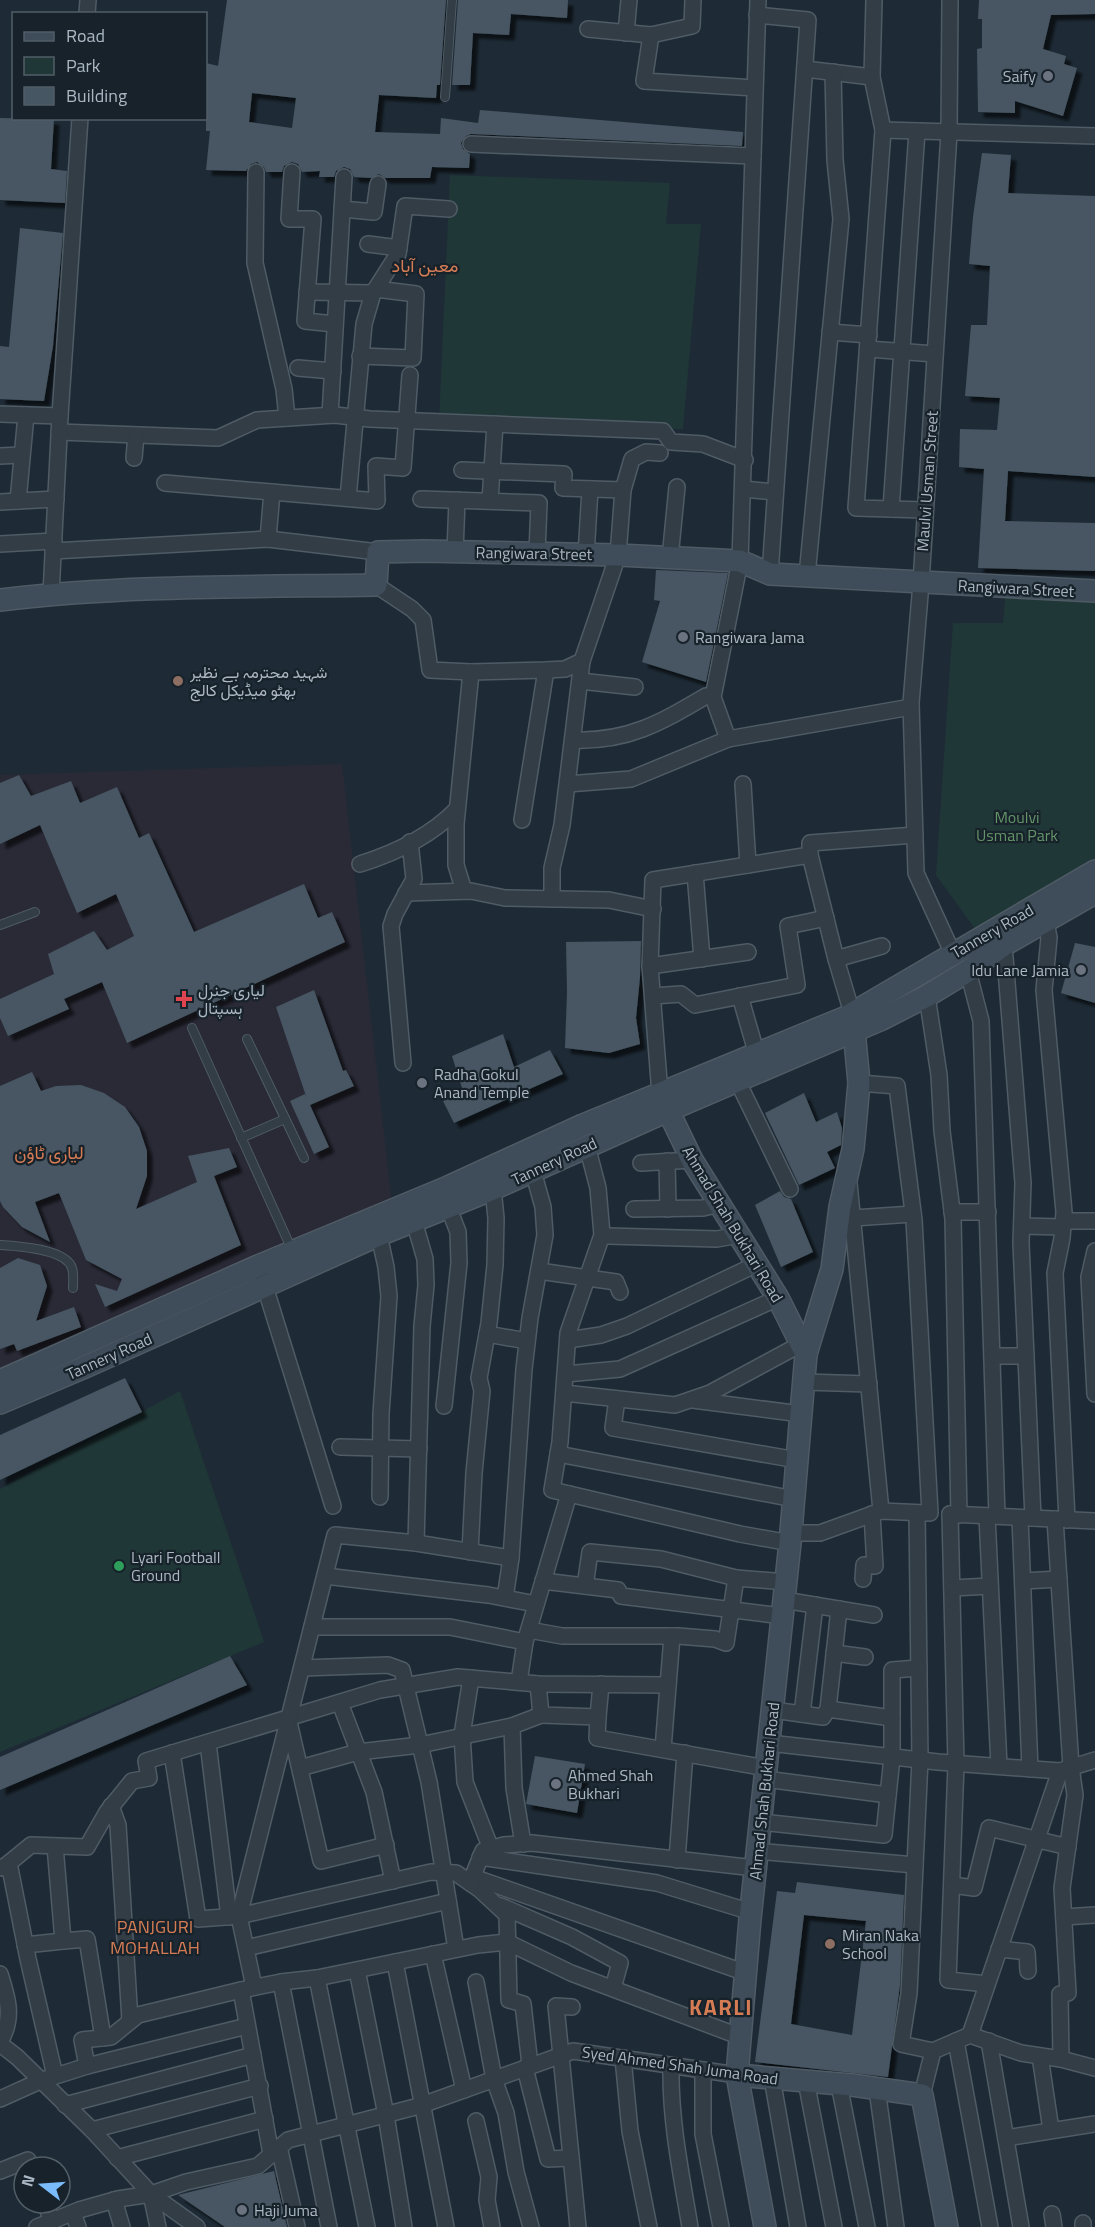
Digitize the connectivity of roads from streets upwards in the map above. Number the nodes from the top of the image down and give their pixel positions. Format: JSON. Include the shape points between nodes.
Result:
{"nodes":[{"id":1,"x":629,"y":0,"type":"edge"},
{"id":2,"x":693,"y":0,"type":"edge"},
{"id":3,"x":874,"y":0,"type":"edge"},
{"id":4,"x":950,"y":0,"type":"edge"},
{"id":5,"x":758,"y":8,"type":"edge"},
{"id":6,"x":588,"y":29,"type":"dead end"},
{"id":7,"x":626,"y":33,"type":"junction"},
{"id":8,"x":651,"y":35,"type":"junction"},
{"id":9,"x":805,"y":69,"type":"junction"},
{"id":10,"x":833,"y":72,"type":"junction"},
{"id":11,"x":872,"y":77,"type":"junction"},
{"id":12,"x":755,"y":88,"type":"junction"},
{"id":13,"x":80,"y":120,"type":"edge"},
{"id":14,"x":883,"y":130,"type":"junction"},
{"id":15,"x":917,"y":131,"type":"junction"},
{"id":16,"x":949,"y":133,"type":"junction"},
{"id":17,"x":1095,"y":136,"type":"edge"},
{"id":18,"x":471,"y":144,"type":"dead end"},
{"id":19,"x":753,"y":156,"type":"junction"},
{"id":20,"x":256,"y":172,"type":"dead end"},
{"id":21,"x":292,"y":172,"type":"dead end"},
{"id":22,"x":344,"y":177,"type":"dead end"},
{"id":23,"x":378,"y":184,"type":"dead end"},
{"id":24,"x":342,"y":209,"type":"junction"},
{"id":25,"x":449,"y":209,"type":"dead end"},
{"id":26,"x":368,"y":244,"type":"dead end"},
{"id":27,"x":399,"y":248,"type":"junction"},
{"id":28,"x":375,"y":291,"type":"junction"},
{"id":29,"x":307,"y":292,"type":"junction"},
{"id":30,"x":337,"y":294,"type":"junction"},
{"id":31,"x":335,"y":324,"type":"junction"},
{"id":32,"x":830,"y":332,"type":"junction"},
{"id":33,"x":868,"y":342,"type":"junction"},
{"id":34,"x":903,"y":351,"type":"junction"},
{"id":35,"x":935,"y":354,"type":"junction"},
{"id":36,"x":360,"y":356,"type":"junction"},
{"id":37,"x":298,"y":368,"type":"dead end"},
{"id":38,"x":333,"y":371,"type":"junction"},
{"id":39,"x":410,"y":375,"type":"dead end"},
{"id":40,"x":0,"y":414,"type":"edge"},
{"id":41,"x":26,"y":415,"type":"junction"},
{"id":42,"x":60,"y":416,"type":"junction"},
{"id":43,"x":330,"y":416,"type":"junction"},
{"id":44,"x":354,"y":417,"type":"junction"},
{"id":45,"x":287,"y":418,"type":"junction"},
{"id":46,"x":406,"y":421,"type":"junction"},
{"id":47,"x":495,"y":424,"type":"junction"},
{"id":48,"x":59,"y":432,"type":"junction"},
{"id":49,"x":136,"y":435,"type":"junction"},
{"id":50,"x":660,"y":453,"type":"dead end"},
{"id":51,"x":21,"y":455,"type":"junction"},
{"id":52,"x":0,"y":456,"type":"edge"},
{"id":53,"x":134,"y":458,"type":"dead end"},
{"id":54,"x":745,"y":460,"type":"junction"},
{"id":55,"x":462,"y":470,"type":"dead end"},
{"id":56,"x":492,"y":471,"type":"junction"},
{"id":57,"x":165,"y":483,"type":"dead end"},
{"id":58,"x":677,"y":487,"type":"dead end"},
{"id":59,"x":590,"y":489,"type":"junction"},
{"id":60,"x":743,"y":489,"type":"junction"},
{"id":61,"x":623,"y":490,"type":"junction"},
{"id":62,"x":272,"y":492,"type":"junction"},
{"id":63,"x":775,"y":492,"type":"junction"},
{"id":64,"x":348,"y":498,"type":"junction"},
{"id":65,"x":56,"y":499,"type":"junction"},
{"id":66,"x":421,"y":499,"type":"dead end"},
{"id":67,"x":457,"y":500,"type":"junction"},
{"id":68,"x":18,"y":501,"type":"junction"},
{"id":69,"x":490,"y":501,"type":"junction"},
{"id":70,"x":0,"y":502,"type":"edge"},
{"id":71,"x":891,"y":509,"type":"junction"},
{"id":72,"x":926,"y":510,"type":"junction"},
{"id":73,"x":268,"y":539,"type":"junction"},
{"id":74,"x":0,"y":544,"type":"edge"},
{"id":75,"x":54,"y":546,"type":"junction"},
{"id":76,"x":378,"y":552,"type":"junction"},
{"id":77,"x":455,"y":552,"type":"junction"},
{"id":78,"x":537,"y":554,"type":"junction"},
{"id":79,"x":586,"y":555,"type":"junction"},
{"id":80,"x":618,"y":555,"type":"junction"},
{"id":81,"x":670,"y":558,"type":"junction"},
{"id":82,"x":740,"y":561,"type":"junction"},
{"id":83,"x":770,"y":574,"type":"junction"},
{"id":84,"x":807,"y":576,"type":"junction"},
{"id":85,"x":921,"y":583,"type":"junction"},
{"id":86,"x":376,"y":585,"type":"junction"},
{"id":87,"x":1095,"y":591,"type":"edge"},
{"id":88,"x":51,"y":594,"type":"junction"},
{"id":89,"x":0,"y":600,"type":"edge"},
{"id":90,"x":582,"y":661,"type":"junction"},
{"id":91,"x":546,"y":670,"type":"junction"},
{"id":92,"x":471,"y":672,"type":"junction"},
{"id":93,"x":580,"y":681,"type":"junction"},
{"id":94,"x":635,"y":687,"type":"dead end"},
{"id":95,"x":713,"y":696,"type":"junction"},
{"id":96,"x":911,"y":707,"type":"junction"},
{"id":97,"x":573,"y":740,"type":"junction"},
{"id":98,"x":728,"y":740,"type":"junction"},
{"id":99,"x":568,"y":784,"type":"junction"},
{"id":100,"x":743,"y":784,"type":"dead end"},
{"id":101,"x":457,"y":809,"type":"junction"},
{"id":102,"x":522,"y":820,"type":"dead end"},
{"id":103,"x":915,"y":835,"type":"junction"},
{"id":104,"x":411,"y":842,"type":"junction"},
{"id":105,"x":810,"y":855,"type":"junction"},
{"id":106,"x":360,"y":864,"type":"dead end"},
{"id":107,"x":748,"y":865,"type":"junction"},
{"id":108,"x":1095,"y":871,"type":"edge"},
{"id":109,"x":695,"y":873,"type":"junction"},
{"id":110,"x":464,"y":891,"type":"junction"},
{"id":111,"x":406,"y":893,"type":"junction"},
{"id":112,"x":1095,"y":893,"type":"edge"},
{"id":113,"x":552,"y":899,"type":"junction"},
{"id":114,"x":652,"y":909,"type":"junction"},
{"id":115,"x":826,"y":918,"type":"junction"},
{"id":116,"x":1046,"y":922,"type":"junction"},
{"id":117,"x":1004,"y":945,"type":"junction"},
{"id":118,"x":882,"y":946,"type":"dead end"},
{"id":119,"x":748,"y":952,"type":"dead end"},
{"id":120,"x":953,"y":954,"type":"junction"},
{"id":121,"x":702,"y":959,"type":"junction"},
{"id":122,"x":836,"y":959,"type":"junction"},
{"id":123,"x":650,"y":966,"type":"junction"},
{"id":124,"x":968,"y":971,"type":"junction"},
{"id":125,"x":653,"y":996,"type":"junction"},
{"id":126,"x":740,"y":996,"type":"junction"},
{"id":127,"x":927,"y":996,"type":"junction"},
{"id":128,"x":854,"y":1022,"type":"junction"},
{"id":129,"x":757,"y":1055,"type":"junction"},
{"id":130,"x":403,"y":1063,"type":"dead end"},
{"id":131,"x":738,"y":1082,"type":"junction"},
{"id":132,"x":859,"y":1083,"type":"junction"},
{"id":133,"x":664,"y":1102,"type":"junction"},
{"id":134,"x":587,"y":1146,"type":"junction"},
{"id":135,"x":692,"y":1160,"type":"junction"},
{"id":136,"x":667,"y":1161,"type":"junction"},
{"id":137,"x":641,"y":1163,"type":"dead end"},
{"id":138,"x":848,"y":1170,"type":"junction"},
{"id":139,"x":533,"y":1171,"type":"junction"},
{"id":140,"x":790,"y":1189,"type":"dead end"},
{"id":141,"x":493,"y":1190,"type":"junction"},
{"id":142,"x":720,"y":1204,"type":"junction"},
{"id":143,"x":448,"y":1206,"type":"junction"},
{"id":144,"x":634,"y":1209,"type":"dead end"},
{"id":145,"x":668,"y":1209,"type":"junction"},
{"id":146,"x":952,"y":1212,"type":"junction"},
{"id":147,"x":988,"y":1212,"type":"junction"},
{"id":148,"x":914,"y":1214,"type":"junction"},
{"id":149,"x":853,"y":1218,"type":"junction"},
{"id":150,"x":414,"y":1221,"type":"junction"},
{"id":151,"x":1095,"y":1221,"type":"edge"},
{"id":152,"x":1063,"y":1224,"type":"junction"},
{"id":153,"x":1022,"y":1226,"type":"junction"},
{"id":154,"x":379,"y":1235,"type":"junction"},
{"id":155,"x":740,"y":1235,"type":"junction"},
{"id":156,"x":608,"y":1236,"type":"dead end"},
{"id":157,"x":1095,"y":1251,"type":"edge"},
{"id":158,"x":757,"y":1264,"type":"junction"},
{"id":159,"x":539,"y":1271,"type":"junction"},
{"id":160,"x":261,"y":1276,"type":"junction"},
{"id":161,"x":587,"y":1279,"type":"junction"},
{"id":162,"x":620,"y":1292,"type":"dead end"},
{"id":163,"x":778,"y":1298,"type":"junction"},
{"id":164,"x":487,"y":1334,"type":"junction"},
{"id":165,"x":568,"y":1340,"type":"junction"},
{"id":166,"x":528,"y":1341,"type":"junction"},
{"id":167,"x":804,"y":1349,"type":"junction"},
{"id":168,"x":993,"y":1356,"type":"junction"},
{"id":169,"x":1026,"y":1356,"type":"junction"},
{"id":170,"x":566,"y":1374,"type":"junction"},
{"id":171,"x":0,"y":1381,"type":"edge"},
{"id":172,"x":804,"y":1382,"type":"junction"},
{"id":173,"x":869,"y":1384,"type":"junction"},
{"id":174,"x":564,"y":1393,"type":"junction"},
{"id":175,"x":1095,"y":1394,"type":"edge"},
{"id":176,"x":617,"y":1399,"type":"junction"},
{"id":177,"x":690,"y":1400,"type":"junction"},
{"id":178,"x":0,"y":1403,"type":"edge"},
{"id":179,"x":444,"y":1406,"type":"dead end"},
{"id":180,"x":801,"y":1414,"type":"junction"},
{"id":181,"x":340,"y":1448,"type":"dead end"},
{"id":182,"x":381,"y":1449,"type":"junction"},
{"id":183,"x":419,"y":1449,"type":"junction"},
{"id":184,"x":558,"y":1454,"type":"junction"},
{"id":185,"x":797,"y":1460,"type":"junction"},
{"id":186,"x":569,"y":1494,"type":"junction"},
{"id":187,"x":380,"y":1497,"type":"dead end"},
{"id":188,"x":794,"y":1499,"type":"junction"},
{"id":189,"x":333,"y":1506,"type":"dead end"},
{"id":190,"x":877,"y":1513,"type":"junction"},
{"id":191,"x":924,"y":1513,"type":"junction"},
{"id":192,"x":954,"y":1514,"type":"junction"},
{"id":193,"x":992,"y":1516,"type":"junction"},
{"id":194,"x":1026,"y":1518,"type":"junction"},
{"id":195,"x":1061,"y":1519,"type":"junction"},
{"id":196,"x":1095,"y":1521,"type":"edge"},
{"id":197,"x":791,"y":1538,"type":"junction"},
{"id":198,"x":416,"y":1543,"type":"junction"},
{"id":199,"x":470,"y":1552,"type":"junction"},
{"id":200,"x":511,"y":1558,"type":"junction"},
{"id":201,"x":324,"y":1576,"type":"junction"},
{"id":202,"x":736,"y":1578,"type":"junction"},
{"id":203,"x":863,"y":1579,"type":"dead end"},
{"id":204,"x":1059,"y":1579,"type":"junction"},
{"id":205,"x":543,"y":1581,"type":"junction"},
{"id":206,"x":1023,"y":1581,"type":"junction"},
{"id":207,"x":585,"y":1586,"type":"junction"},
{"id":208,"x":990,"y":1586,"type":"junction"},
{"id":209,"x":952,"y":1588,"type":"junction"},
{"id":210,"x":505,"y":1598,"type":"junction"},
{"id":211,"x":784,"y":1599,"type":"junction"},
{"id":212,"x":536,"y":1604,"type":"junction"},
{"id":213,"x":814,"y":1605,"type":"junction"},
{"id":214,"x":839,"y":1609,"type":"junction"},
{"id":215,"x":731,"y":1610,"type":"junction"},
{"id":216,"x":874,"y":1615,"type":"dead end"},
{"id":217,"x":312,"y":1627,"type":"junction"},
{"id":218,"x":527,"y":1636,"type":"junction"},
{"id":219,"x":672,"y":1636,"type":"junction"},
{"id":220,"x":834,"y":1653,"type":"junction"},
{"id":221,"x":865,"y":1657,"type":"dead end"},
{"id":222,"x":302,"y":1668,"type":"junction"},
{"id":223,"x":919,"y":1668,"type":"junction"},
{"id":224,"x":471,"y":1678,"type":"junction"},
{"id":225,"x":519,"y":1682,"type":"junction"},
{"id":226,"x":538,"y":1684,"type":"junction"},
{"id":227,"x":601,"y":1684,"type":"junction"},
{"id":228,"x":668,"y":1685,"type":"junction"},
{"id":229,"x":407,"y":1687,"type":"junction"},
{"id":230,"x":340,"y":1702,"type":"junction"},
{"id":231,"x":828,"y":1708,"type":"junction"},
{"id":232,"x":773,"y":1710,"type":"junction"},
{"id":233,"x":802,"y":1714,"type":"junction"},
{"id":234,"x":541,"y":1715,"type":"junction"},
{"id":235,"x":598,"y":1717,"type":"junction"},
{"id":236,"x":892,"y":1718,"type":"junction"},
{"id":237,"x":289,"y":1719,"type":"junction"},
{"id":238,"x":512,"y":1726,"type":"junction"},
{"id":239,"x":462,"y":1735,"type":"junction"},
{"id":240,"x":208,"y":1743,"type":"junction"},
{"id":241,"x":769,"y":1743,"type":"junction"},
{"id":242,"x":420,"y":1745,"type":"junction"},
{"id":243,"x":663,"y":1749,"type":"junction"},
{"id":244,"x":358,"y":1752,"type":"junction"},
{"id":245,"x":172,"y":1753,"type":"junction"},
{"id":246,"x":685,"y":1753,"type":"junction"},
{"id":247,"x":892,"y":1757,"type":"junction"},
{"id":248,"x":920,"y":1760,"type":"junction"},
{"id":249,"x":1095,"y":1760,"type":"edge"},
{"id":250,"x":956,"y":1764,"type":"junction"},
{"id":251,"x":999,"y":1766,"type":"junction"},
{"id":252,"x":300,"y":1768,"type":"junction"},
{"id":253,"x":1030,"y":1769,"type":"junction"},
{"id":254,"x":1065,"y":1769,"type":"junction"},
{"id":255,"x":766,"y":1773,"type":"junction"},
{"id":256,"x":888,"y":1795,"type":"junction"},
{"id":257,"x":111,"y":1806,"type":"junction"},
{"id":258,"x":760,"y":1822,"type":"junction"},
{"id":259,"x":848,"y":1831,"type":"junction"},
{"id":260,"x":1036,"y":1839,"type":"junction"},
{"id":261,"x":522,"y":1844,"type":"junction"},
{"id":262,"x":386,"y":1845,"type":"junction"},
{"id":263,"x":55,"y":1846,"type":"junction"},
{"id":264,"x":1068,"y":1847,"type":"junction"},
{"id":265,"x":486,"y":1853,"type":"junction"},
{"id":266,"x":756,"y":1859,"type":"junction"},
{"id":267,"x":846,"y":1859,"type":"junction"},
{"id":268,"x":677,"y":1860,"type":"junction"},
{"id":269,"x":4,"y":1865,"type":"edge"},
{"id":270,"x":915,"y":1865,"type":"junction"},
{"id":271,"x":444,"y":1872,"type":"junction"},
{"id":272,"x":472,"y":1880,"type":"junction"},
{"id":273,"x":393,"y":1881,"type":"junction"},
{"id":274,"x":952,"y":1885,"type":"junction"},
{"id":275,"x":448,"y":1901,"type":"junction"},
{"id":276,"x":495,"y":1904,"type":"junction"},
{"id":277,"x":751,"y":1912,"type":"junction"},
{"id":278,"x":234,"y":1916,"type":"junction"},
{"id":279,"x":1095,"y":1916,"type":"edge"},
{"id":280,"x":1064,"y":1917,"type":"junction"},
{"id":281,"x":63,"y":1941,"type":"junction"},
{"id":282,"x":507,"y":1942,"type":"junction"},
{"id":283,"x":25,"y":1945,"type":"junction"},
{"id":284,"x":246,"y":1948,"type":"junction"},
{"id":285,"x":456,"y":1949,"type":"junction"},
{"id":286,"x":999,"y":1949,"type":"junction"},
{"id":287,"x":433,"y":1954,"type":"junction"},
{"id":288,"x":395,"y":1962,"type":"junction"},
{"id":289,"x":357,"y":1970,"type":"junction"},
{"id":290,"x":1028,"y":1971,"type":"dead end"},
{"id":291,"x":746,"y":1973,"type":"junction"},
{"id":292,"x":0,"y":1974,"type":"edge"},
{"id":293,"x":317,"y":1978,"type":"junction"},
{"id":294,"x":281,"y":1982,"type":"junction"},
{"id":295,"x":476,"y":1982,"type":"dead end"},
{"id":296,"x":987,"y":1984,"type":"junction"},
{"id":297,"x":247,"y":1988,"type":"junction"},
{"id":298,"x":613,"y":1988,"type":"junction"},
{"id":299,"x":572,"y":2007,"type":"dead end"},
{"id":300,"x":130,"y":2021,"type":"junction"},
{"id":301,"x":247,"y":2026,"type":"junction"},
{"id":302,"x":741,"y":2037,"type":"junction"},
{"id":303,"x":963,"y":2037,"type":"junction"},
{"id":304,"x":102,"y":2038,"type":"junction"},
{"id":305,"x":988,"y":2041,"type":"junction"},
{"id":306,"x":0,"y":2043,"type":"edge"},
{"id":307,"x":933,"y":2051,"type":"junction"},
{"id":308,"x":253,"y":2055,"type":"junction"},
{"id":309,"x":561,"y":2055,"type":"junction"},
{"id":310,"x":1040,"y":2056,"type":"junction"},
{"id":311,"x":623,"y":2058,"type":"junction"},
{"id":312,"x":1061,"y":2059,"type":"junction"},
{"id":313,"x":87,"y":2066,"type":"junction"},
{"id":314,"x":528,"y":2066,"type":"junction"},
{"id":315,"x":671,"y":2066,"type":"junction"},
{"id":316,"x":1095,"y":2068,"type":"edge"},
{"id":317,"x":703,"y":2070,"type":"junction"},
{"id":318,"x":737,"y":2075,"type":"junction"},
{"id":319,"x":47,"y":2078,"type":"junction"},
{"id":320,"x":772,"y":2078,"type":"junction"},
{"id":321,"x":494,"y":2079,"type":"junction"},
{"id":322,"x":806,"y":2081,"type":"junction"},
{"id":323,"x":839,"y":2084,"type":"junction"},
{"id":324,"x":260,"y":2086,"type":"junction"},
{"id":325,"x":877,"y":2089,"type":"junction"},
{"id":326,"x":464,"y":2090,"type":"junction"},
{"id":327,"x":922,"y":2095,"type":"junction"},
{"id":328,"x":0,"y":2099,"type":"edge"},
{"id":329,"x":65,"y":2105,"type":"junction"},
{"id":330,"x":422,"y":2105,"type":"junction"},
{"id":331,"x":386,"y":2115,"type":"junction"},
{"id":332,"x":266,"y":2119,"type":"junction"},
{"id":333,"x":476,"y":2121,"type":"dead end"},
{"id":334,"x":1095,"y":2124,"type":"edge"},
{"id":335,"x":346,"y":2125,"type":"junction"},
{"id":336,"x":92,"y":2130,"type":"junction"},
{"id":337,"x":1051,"y":2130,"type":"junction"},
{"id":338,"x":311,"y":2134,"type":"junction"},
{"id":339,"x":1005,"y":2138,"type":"junction"},
{"id":340,"x":275,"y":2150,"type":"junction"},
{"id":341,"x":117,"y":2158,"type":"junction"},
{"id":342,"x":571,"y":2158,"type":"junction"},
{"id":343,"x":151,"y":2194,"type":"junction"},
{"id":344,"x":114,"y":2200,"type":"junction"},
{"id":345,"x":50,"y":2215,"type":"edge"},
{"id":346,"x":75,"y":2220,"type":"edge"},
{"id":347,"x":52,"y":2221,"type":"junction"},
{"id":348,"x":37,"y":2227,"type":"edge"},
{"id":349,"x":122,"y":2227,"type":"edge"},
{"id":350,"x":158,"y":2227,"type":"edge"},
{"id":351,"x":197,"y":2227,"type":"edge"},
{"id":352,"x":297,"y":2227,"type":"edge"},
{"id":353,"x":329,"y":2227,"type":"edge"},
{"id":354,"x":367,"y":2227,"type":"edge"},
{"id":355,"x":404,"y":2227,"type":"edge"},
{"id":356,"x":446,"y":2227,"type":"edge"},
{"id":357,"x":492,"y":2227,"type":"edge"},
{"id":358,"x":531,"y":2227,"type":"edge"},
{"id":359,"x":578,"y":2227,"type":"edge"},
{"id":360,"x":650,"y":2227,"type":"edge"},
{"id":361,"x":690,"y":2227,"type":"edge"},
{"id":362,"x":721,"y":2227,"type":"edge"},
{"id":363,"x":765,"y":2227,"type":"edge"},
{"id":364,"x":798,"y":2227,"type":"edge"},
{"id":365,"x":834,"y":2227,"type":"edge"},
{"id":366,"x":867,"y":2227,"type":"edge"},
{"id":367,"x":896,"y":2227,"type":"edge"},
{"id":368,"x":946,"y":2227,"type":"edge"},
{"id":369,"x":990,"y":2227,"type":"edge"},
{"id":370,"x":1021,"y":2227,"type":"edge"}],
"edges":[{"from":1,"to":7,"type":"street"},
{"from":2,"to":8,"type":"street","via":[[692,26]]},
{"from":3,"to":11,"type":"street"},
{"from":4,"to":16,"type":"street","name":"Maulvi Usman Street"},
{"from":5,"to":9,"type":"street","via":[[808,20]]},
{"from":5,"to":12,"type":"street"},
{"from":6,"to":7,"type":"street"},
{"from":7,"to":8,"type":"street"},
{"from":8,"to":12,"type":"street","via":[[644,81]]},
{"from":9,"to":10,"type":"street"},
{"from":9,"to":63,"type":"street"},
{"from":10,"to":11,"type":"street"},
{"from":10,"to":32,"type":"street","via":[[841,219]]},
{"from":11,"to":14,"type":"street"},
{"from":12,"to":19,"type":"street"},
{"from":13,"to":42,"type":"street"},
{"from":14,"to":15,"type":"street"},
{"from":14,"to":33,"type":"street"},
{"from":15,"to":16,"type":"street"},
{"from":15,"to":34,"type":"street"},
{"from":16,"to":17,"type":"street"},
{"from":16,"to":35,"type":"street","name":"Maulvi Usman Street"},
{"from":18,"to":19,"type":"street"},
{"from":19,"to":54,"type":"street"},
{"from":20,"to":45,"type":"street","via":[[255,263]]},
{"from":21,"to":29,"type":"street","via":[[289,219],[313,219]]},
{"from":22,"to":24,"type":"street"},
{"from":23,"to":24,"type":"street","via":[[374,212]]},
{"from":24,"to":30,"type":"street"},
{"from":25,"to":27,"type":"street","via":[[405,206]]},
{"from":26,"to":27,"type":"street"},
{"from":27,"to":28,"type":"street"},
{"from":28,"to":30,"type":"street"},
{"from":28,"to":36,"type":"street","via":[[364,324]]},
{"from":28,"to":36,"type":"street","via":[[416,294],[412,358]]},
{"from":29,"to":30,"type":"street"},
{"from":29,"to":31,"type":"street","via":[[305,321]]},
{"from":30,"to":31,"type":"street"},
{"from":31,"to":38,"type":"street"},
{"from":32,"to":33,"type":"street"},
{"from":32,"to":84,"type":"street"},
{"from":33,"to":34,"type":"street"},
{"from":33,"to":71,"type":"street","via":[[856,508]]},
{"from":34,"to":35,"type":"street"},
{"from":34,"to":71,"type":"street"},
{"from":35,"to":72,"type":"street","name":"Maulvi Usman Street"},
{"from":36,"to":44,"type":"street"},
{"from":37,"to":38,"type":"street"},
{"from":38,"to":43,"type":"street"},
{"from":39,"to":46,"type":"street"},
{"from":40,"to":41,"type":"street"},
{"from":41,"to":42,"type":"street"},
{"from":41,"to":51,"type":"street"},
{"from":42,"to":48,"type":"street"},
{"from":43,"to":44,"type":"street"},
{"from":43,"to":45,"type":"street"},
{"from":44,"to":46,"type":"street"},
{"from":44,"to":64,"type":"street"},
{"from":45,"to":49,"type":"street","via":[[256,420],[218,438]]},
{"from":46,"to":47,"type":"street"},
{"from":46,"to":64,"type":"street","via":[[403,468],[376,466],[377,501]]},
{"from":47,"to":54,"type":"street","via":[[663,431],[671,442],[703,444]]},
{"from":47,"to":56,"type":"street"},
{"from":48,"to":49,"type":"street"},
{"from":48,"to":65,"type":"street"},
{"from":49,"to":53,"type":"street"},
{"from":50,"to":61,"type":"street","via":[[646,452],[632,459]]},
{"from":51,"to":52,"type":"street"},
{"from":51,"to":68,"type":"street"},
{"from":54,"to":60,"type":"street"},
{"from":55,"to":56,"type":"street"},
{"from":56,"to":59,"type":"street","via":[[564,474],[563,488]]},
{"from":56,"to":69,"type":"street"},
{"from":57,"to":62,"type":"street"},
{"from":58,"to":81,"type":"street"},
{"from":59,"to":61,"type":"street"},
{"from":59,"to":79,"type":"street"},
{"from":60,"to":63,"type":"street"},
{"from":60,"to":82,"type":"street"},
{"from":61,"to":80,"type":"street"},
{"from":62,"to":64,"type":"street"},
{"from":62,"to":73,"type":"street"},
{"from":63,"to":83,"type":"street"},
{"from":65,"to":68,"type":"street"},
{"from":65,"to":75,"type":"street"},
{"from":66,"to":67,"type":"street"},
{"from":67,"to":69,"type":"street"},
{"from":67,"to":77,"type":"street"},
{"from":68,"to":70,"type":"street"},
{"from":69,"to":78,"type":"street","via":[[539,502]]},
{"from":71,"to":72,"type":"street"},
{"from":72,"to":85,"type":"street","name":"Maulvi Usman Street"},
{"from":73,"to":75,"type":"street"},
{"from":73,"to":76,"type":"street"},
{"from":74,"to":75,"type":"street"},
{"from":75,"to":88,"type":"street"},
{"from":76,"to":77,"type":"street","name":"Rangiwara Street"},
{"from":76,"to":86,"type":"street"},
{"from":77,"to":78,"type":"street","name":"Rangiwara Street"},
{"from":78,"to":79,"type":"street","name":"Rangiwara Street"},
{"from":79,"to":80,"type":"street","name":"Rangiwara Street"},
{"from":80,"to":81,"type":"street","name":"Rangiwara Street"},
{"from":80,"to":90,"type":"street"},
{"from":81,"to":82,"type":"street","name":"Rangiwara Street"},
{"from":82,"to":83,"type":"street","name":"Rangiwara Street"},
{"from":82,"to":95,"type":"street"},
{"from":83,"to":84,"type":"street","name":"Rangiwara Street"},
{"from":84,"to":85,"type":"street","name":"Rangiwara Street"},
{"from":85,"to":87,"type":"street","name":"Rangiwara Street"},
{"from":85,"to":96,"type":"street","name":"Maulvi Usman Street"},
{"from":86,"to":88,"type":"street"},
{"from":86,"to":92,"type":"street","via":[[423,620],[430,670]]},
{"from":88,"to":89,"type":"street"},
{"from":90,"to":91,"type":"street","via":[[565,669]]},
{"from":90,"to":93,"type":"street"},
{"from":91,"to":92,"type":"street"},
{"from":91,"to":102,"type":"street"},
{"from":92,"to":101,"type":"street"},
{"from":93,"to":94,"type":"street"},
{"from":93,"to":97,"type":"street"},
{"from":95,"to":97,"type":"street","via":[[706,696],[661,723],[621,737]]},
{"from":95,"to":98,"type":"street"},
{"from":96,"to":98,"type":"street"},
{"from":96,"to":103,"type":"street","name":"Maulvi Usman Street"},
{"from":97,"to":99,"type":"street"},
{"from":98,"to":99,"type":"street","via":[[631,779]]},
{"from":99,"to":113,"type":"street","via":[[552,868]]},
{"from":100,"to":107,"type":"street"},
{"from":101,"to":104,"type":"street","via":[[442,825]]},
{"from":101,"to":110,"type":"street","via":[[456,865]]},
{"from":103,"to":105,"type":"street","via":[[810,843]]},
{"from":103,"to":120,"type":"street","name":"Maulvi Usman Street","via":[[916,873]]},
{"from":104,"to":106,"type":"street"},
{"from":104,"to":111,"type":"street","via":[[414,879]]},
{"from":105,"to":107,"type":"street"},
{"from":105,"to":115,"type":"street"},
{"from":107,"to":109,"type":"street"},
{"from":108,"to":120,"type":"street","name":"Tannery Road"},
{"from":109,"to":114,"type":"street","via":[[654,880]]},
{"from":109,"to":121,"type":"street"},
{"from":110,"to":111,"type":"street"},
{"from":110,"to":113,"type":"street","via":[[505,898]]},
{"from":111,"to":130,"type":"street","via":[[391,926]]},
{"from":112,"to":116,"type":"street","name":"Tannery Road"},
{"from":113,"to":114,"type":"street","via":[[609,900]]},
{"from":114,"to":123,"type":"street"},
{"from":115,"to":122,"type":"street"},
{"from":115,"to":126,"type":"street","via":[[788,926],[797,985]]},
{"from":116,"to":117,"type":"street","name":"Tannery Road"},
{"from":116,"to":152,"type":"street","via":[[1049,938],[1044,990]]},
{"from":117,"to":124,"type":"street","name":"Tannery Road"},
{"from":117,"to":153,"type":"street","via":[[1023,1183]]},
{"from":118,"to":122,"type":"street"},
{"from":119,"to":121,"type":"street"},
{"from":120,"to":128,"type":"street","name":"Tannery Road"},
{"from":121,"to":123,"type":"street"},
{"from":122,"to":128,"type":"street"},
{"from":123,"to":125,"type":"street"},
{"from":124,"to":127,"type":"street","name":"Tannery Road"},
{"from":124,"to":147,"type":"street","via":[[981,1021]]},
{"from":125,"to":126,"type":"street","via":[[681,994],[695,1005]]},
{"from":125,"to":133,"type":"street"},
{"from":126,"to":129,"type":"street"},
{"from":127,"to":128,"type":"street","name":"Tannery Road"},
{"from":127,"to":146,"type":"street"},
{"from":128,"to":129,"type":"street","name":"Tannery Road"},
{"from":128,"to":131,"type":"street","name":"Tannery Road"},
{"from":128,"to":132,"type":"street","name":"Ahmad Shah Bukhari Road"},
{"from":129,"to":133,"type":"street","name":"Tannery Road"},
{"from":131,"to":133,"type":"street","name":"Tannery Road"},
{"from":131,"to":140,"type":"street"},
{"from":132,"to":138,"type":"street","name":"Ahmad Shah Bukhari Road"},
{"from":132,"to":148,"type":"street","via":[[897,1086]]},
{"from":133,"to":134,"type":"street","name":"Tannery Road"},
{"from":133,"to":135,"type":"street","name":"Ahmad Shah Bukhari Road"},
{"from":133,"to":160,"type":"street","name":"Tannery Road","via":[[583,1125],[448,1187],[293,1251]]},
{"from":134,"to":139,"type":"street","name":"Tannery Road"},
{"from":134,"to":161,"type":"street","via":[[598,1188],[602,1235]]},
{"from":135,"to":136,"type":"street"},
{"from":135,"to":142,"type":"street","name":"Ahmad Shah Bukhari Road"},
{"from":136,"to":137,"type":"street"},
{"from":136,"to":145,"type":"street"},
{"from":138,"to":149,"type":"street"},
{"from":138,"to":167,"type":"street","name":"Ahmad Shah Bukhari Road","via":[[832,1269]]},
{"from":139,"to":141,"type":"street","name":"Tannery Road"},
{"from":139,"to":159,"type":"street","via":[[543,1207],[545,1234]]},
{"from":141,"to":143,"type":"street","name":"Tannery Road"},
{"from":141,"to":164,"type":"street","via":[[495,1265]]},
{"from":142,"to":145,"type":"street"},
{"from":142,"to":155,"type":"street","name":"Ahmad Shah Bukhari Road"},
{"from":143,"to":150,"type":"street","name":"Tannery Road"},
{"from":143,"to":179,"type":"street","via":[[458,1232],[459,1263]]},
{"from":144,"to":145,"type":"street"},
{"from":146,"to":147,"type":"street"},
{"from":146,"to":192,"type":"street"},
{"from":147,"to":168,"type":"street"},
{"from":148,"to":149,"type":"street"},
{"from":148,"to":191,"type":"street"},
{"from":149,"to":173,"type":"street"},
{"from":150,"to":154,"type":"street","name":"Tannery Road"},
{"from":150,"to":183,"type":"street","via":[[425,1259],[426,1285]]},
{"from":151,"to":152,"type":"street"},
{"from":152,"to":153,"type":"street"},
{"from":152,"to":195,"type":"street","via":[[1055,1273]]},
{"from":153,"to":169,"type":"street"},
{"from":154,"to":160,"type":"street","name":"Tannery Road"},
{"from":154,"to":182,"type":"street","via":[[389,1296]]},
{"from":155,"to":156,"type":"street","via":[[717,1239]]},
{"from":155,"to":158,"type":"street","name":"Ahmad Shah Bukhari Road"},
{"from":157,"to":175,"type":"street","via":[[1089,1277]]},
{"from":158,"to":163,"type":"street","name":"Ahmad Shah Bukhari Road"},
{"from":158,"to":165,"type":"street","via":[[627,1326]]},
{"from":159,"to":161,"type":"street"},
{"from":159,"to":166,"type":"street"},
{"from":160,"to":171,"type":"street","name":"Tannery Road"},
{"from":160,"to":178,"type":"street","name":"Tannery Road"},
{"from":160,"to":189,"type":"street"},
{"from":161,"to":162,"type":"street","via":[[616,1282]]},
{"from":161,"to":165,"type":"street"},
{"from":163,"to":167,"type":"street","name":"Ahmad Shah Bukhari Road"},
{"from":163,"to":170,"type":"street","via":[[620,1369]]},
{"from":164,"to":166,"type":"street"},
{"from":164,"to":199,"type":"street","via":[[479,1378],[482,1391]]},
{"from":165,"to":170,"type":"street"},
{"from":166,"to":200,"type":"street"},
{"from":167,"to":172,"type":"street","name":"Ahmad Shah Bukhari Road"},
{"from":167,"to":177,"type":"street"},
{"from":168,"to":169,"type":"street"},
{"from":168,"to":193,"type":"street"},
{"from":169,"to":194,"type":"street"},
{"from":170,"to":174,"type":"street"},
{"from":172,"to":173,"type":"street"},
{"from":172,"to":180,"type":"street","name":"Ahmad Shah Bukhari Road"},
{"from":173,"to":190,"type":"street"},
{"from":174,"to":176,"type":"street"},
{"from":174,"to":184,"type":"street"},
{"from":176,"to":177,"type":"street","via":[[675,1405]]},
{"from":176,"to":185,"type":"street","via":[[613,1428]]},
{"from":177,"to":180,"type":"street"},
{"from":180,"to":185,"type":"street","name":"Ahmad Shah Bukhari Road"},
{"from":181,"to":182,"type":"street"},
{"from":182,"to":183,"type":"street"},
{"from":182,"to":187,"type":"street"},
{"from":183,"to":198,"type":"street"},
{"from":184,"to":186,"type":"street","via":[[552,1490]]},
{"from":184,"to":188,"type":"street"},
{"from":185,"to":188,"type":"street","name":"Ahmad Shah Bukhari Road"},
{"from":186,"to":197,"type":"street","via":[[740,1534]]},
{"from":186,"to":205,"type":"street"},
{"from":188,"to":197,"type":"street","name":"Ahmad Shah Bukhari Road"},
{"from":190,"to":191,"type":"street"},
{"from":190,"to":197,"type":"street","via":[[820,1533]]},
{"from":190,"to":203,"type":"street","via":[[875,1566],[864,1565]]},
{"from":191,"to":192,"type":"street"},
{"from":191,"to":223,"type":"street"},
{"from":192,"to":193,"type":"street"},
{"from":192,"to":209,"type":"street"},
{"from":193,"to":194,"type":"street"},
{"from":193,"to":208,"type":"street"},
{"from":194,"to":195,"type":"street"},
{"from":194,"to":206,"type":"street"},
{"from":195,"to":196,"type":"street"},
{"from":195,"to":204,"type":"street"},
{"from":197,"to":211,"type":"street","name":"Ahmad Shah Bukhari Road"},
{"from":198,"to":199,"type":"street"},
{"from":198,"to":201,"type":"street","via":[[335,1535]]},
{"from":199,"to":200,"type":"street"},
{"from":200,"to":210,"type":"street"},
{"from":201,"to":210,"type":"street"},
{"from":201,"to":217,"type":"street"},
{"from":202,"to":207,"type":"street","via":[[662,1559],[590,1552]]},
{"from":202,"to":211,"type":"street"},
{"from":202,"to":215,"type":"street"},
{"from":204,"to":206,"type":"street"},
{"from":204,"to":254,"type":"street"},
{"from":205,"to":207,"type":"street"},
{"from":205,"to":212,"type":"street"},
{"from":206,"to":253,"type":"street"},
{"from":207,"to":215,"type":"street","via":[[618,1590],[621,1596]]},
{"from":208,"to":209,"type":"street"},
{"from":208,"to":251,"type":"street"},
{"from":209,"to":250,"type":"street"},
{"from":210,"to":212,"type":"street"},
{"from":211,"to":213,"type":"street"},
{"from":211,"to":215,"type":"street"},
{"from":211,"to":232,"type":"street","name":"Ahmad Shah Bukhari Road"},
{"from":212,"to":218,"type":"street"},
{"from":213,"to":214,"type":"street"},
{"from":213,"to":233,"type":"street"},
{"from":214,"to":216,"type":"street"},
{"from":214,"to":220,"type":"street"},
{"from":215,"to":219,"type":"street","via":[[726,1643]]},
{"from":217,"to":218,"type":"street","via":[[450,1627]]},
{"from":217,"to":222,"type":"street"},
{"from":218,"to":219,"type":"street"},
{"from":218,"to":225,"type":"street"},
{"from":219,"to":228,"type":"street"},
{"from":220,"to":221,"type":"street"},
{"from":220,"to":231,"type":"street"},
{"from":222,"to":229,"type":"street","via":[[388,1665],[402,1670]]},
{"from":222,"to":237,"type":"street"},
{"from":223,"to":236,"type":"street","via":[[892,1670]]},
{"from":223,"to":248,"type":"street"},
{"from":224,"to":225,"type":"street"},
{"from":224,"to":229,"type":"street"},
{"from":224,"to":239,"type":"street"},
{"from":225,"to":226,"type":"street"},
{"from":226,"to":227,"type":"street"},
{"from":226,"to":234,"type":"street"},
{"from":227,"to":228,"type":"street"},
{"from":227,"to":235,"type":"street"},
{"from":228,"to":243,"type":"street"},
{"from":229,"to":230,"type":"street"},
{"from":229,"to":242,"type":"street"},
{"from":230,"to":237,"type":"street"},
{"from":230,"to":244,"type":"street"},
{"from":231,"to":233,"type":"street","via":[[823,1717]]},
{"from":231,"to":236,"type":"street"},
{"from":232,"to":233,"type":"street"},
{"from":232,"to":241,"type":"street","name":"Ahmad Shah Bukhari Road"},
{"from":234,"to":235,"type":"street"},
{"from":234,"to":238,"type":"street"},
{"from":235,"to":243,"type":"street","via":[[597,1738]]},
{"from":236,"to":247,"type":"street"},
{"from":237,"to":240,"type":"street"},
{"from":237,"to":252,"type":"street"},
{"from":237,"to":278,"type":"street"},
{"from":238,"to":239,"type":"street"},
{"from":238,"to":261,"type":"street","via":[[514,1788]]},
{"from":239,"to":242,"type":"street"},
{"from":239,"to":265,"type":"street","via":[[465,1782]]},
{"from":240,"to":245,"type":"street"},
{"from":240,"to":278,"type":"street"},
{"from":241,"to":247,"type":"street"},
{"from":241,"to":255,"type":"street","name":"Ahmad Shah Bukhari Road"},
{"from":242,"to":244,"type":"street"},
{"from":242,"to":271,"type":"street"},
{"from":243,"to":246,"type":"street"},
{"from":244,"to":252,"type":"street"},
{"from":244,"to":262,"type":"street","via":[[374,1792]]},
{"from":245,"to":257,"type":"street","via":[[146,1761],[149,1778],[132,1781]]},
{"from":245,"to":278,"type":"street","via":[[198,1919]]},
{"from":246,"to":255,"type":"street"},
{"from":246,"to":268,"type":"street"},
{"from":247,"to":248,"type":"street"},
{"from":247,"to":256,"type":"street"},
{"from":248,"to":250,"type":"street"},
{"from":248,"to":270,"type":"street"},
{"from":249,"to":254,"type":"street"},
{"from":250,"to":251,"type":"street"},
{"from":250,"to":274,"type":"street"},
{"from":251,"to":253,"type":"street"},
{"from":252,"to":262,"type":"street","via":[[321,1861]]},
{"from":253,"to":254,"type":"street"},
{"from":254,"to":260,"type":"street"},
{"from":254,"to":264,"type":"street","via":[[1075,1795]]},
{"from":255,"to":256,"type":"street"},
{"from":255,"to":258,"type":"street","name":"Ahmad Shah Bukhari Road"},
{"from":256,"to":259,"type":"street","via":[[884,1835]]},
{"from":257,"to":263,"type":"street","via":[[87,1847]]},
{"from":257,"to":300,"type":"street","via":[[118,1825]]},
{"from":258,"to":259,"type":"street"},
{"from":258,"to":266,"type":"street","name":"Ahmad Shah Bukhari Road"},
{"from":259,"to":267,"type":"street"},
{"from":260,"to":264,"type":"street"},
{"from":260,"to":274,"type":"street","via":[[989,1828],[974,1888]]},
{"from":260,"to":286,"type":"street"},
{"from":261,"to":265,"type":"street"},
{"from":261,"to":268,"type":"street"},
{"from":262,"to":273,"type":"street"},
{"from":263,"to":269,"type":"street","via":[[31,1845]]},
{"from":263,"to":281,"type":"street"},
{"from":264,"to":280,"type":"street","via":[[1062,1888]]},
{"from":265,"to":272,"type":"street"},
{"from":265,"to":277,"type":"street","via":[[657,1883]]},
{"from":266,"to":267,"type":"street"},
{"from":266,"to":268,"type":"street"},
{"from":266,"to":277,"type":"street","name":"Ahmad Shah Bukhari Road"},
{"from":267,"to":270,"type":"street"},
{"from":269,"to":283,"type":"street"},
{"from":270,"to":307,"type":"street","via":[[909,1993],[901,2044]]},
{"from":271,"to":272,"type":"street"},
{"from":271,"to":273,"type":"street"},
{"from":271,"to":275,"type":"street"},
{"from":272,"to":276,"type":"street"},
{"from":272,"to":291,"type":"street"},
{"from":273,"to":278,"type":"street"},
{"from":274,"to":296,"type":"street","via":[[948,1980]]},
{"from":275,"to":284,"type":"street"},
{"from":275,"to":285,"type":"street"},
{"from":276,"to":282,"type":"street","via":[[507,1915]]},
{"from":276,"to":298,"type":"street","via":[[572,1937],[620,1963]]},
{"from":277,"to":291,"type":"street","name":"Ahmad Shah Bukhari Road"},
{"from":278,"to":284,"type":"street"},
{"from":279,"to":280,"type":"street"},
{"from":280,"to":312,"type":"street","via":[[1068,1993],[1060,1994]]},
{"from":281,"to":283,"type":"street"},
{"from":281,"to":304,"type":"street","via":[[87,1939]]},
{"from":282,"to":285,"type":"street"},
{"from":282,"to":298,"type":"street"},
{"from":282,"to":314,"type":"street","via":[[509,2000],[523,2004]]},
{"from":283,"to":319,"type":"street"},
{"from":284,"to":297,"type":"street"},
{"from":285,"to":287,"type":"street"},
{"from":286,"to":290,"type":"street","via":[[1027,1952]]},
{"from":286,"to":296,"type":"street"},
{"from":287,"to":288,"type":"street"},
{"from":287,"to":326,"type":"street"},
{"from":288,"to":289,"type":"street"},
{"from":288,"to":330,"type":"street"},
{"from":289,"to":293,"type":"street"},
{"from":289,"to":331,"type":"street"},
{"from":291,"to":302,"type":"street","name":"Ahmad Shah Bukhari Road"},
{"from":292,"to":306,"type":"street","via":[[9,2004],[6,2031]]},
{"from":293,"to":294,"type":"street"},
{"from":293,"to":335,"type":"street"},
{"from":294,"to":297,"type":"street"},
{"from":294,"to":338,"type":"street"},
{"from":295,"to":321,"type":"street"},
{"from":296,"to":303,"type":"street"},
{"from":297,"to":300,"type":"street","via":[[138,2014]]},
{"from":297,"to":301,"type":"street"},
{"from":298,"to":302,"type":"street"},
{"from":299,"to":309,"type":"street","via":[[556,2006]]},
{"from":300,"to":304,"type":"street","via":[[111,2037]]},
{"from":301,"to":308,"type":"street"},
{"from":301,"to":313,"type":"street"},
{"from":302,"to":318,"type":"street","name":"Ahmad Shah Bukhari Road"},
{"from":303,"to":305,"type":"street"},
{"from":303,"to":307,"type":"street"},
{"from":303,"to":369,"type":"street"},
{"from":304,"to":313,"type":"street","via":[[82,2040]]},
{"from":305,"to":310,"type":"street"},
{"from":305,"to":339,"type":"street"},
{"from":306,"to":319,"type":"street"},
{"from":307,"to":327,"type":"street"},
{"from":308,"to":324,"type":"street"},
{"from":308,"to":329,"type":"street"},
{"from":309,"to":311,"type":"street","name":"Syed Ahmed Shah Juma Road","via":[[573,2051]]},
{"from":309,"to":314,"type":"street","name":"Syed Ahmed Shah Juma Road"},
{"from":309,"to":342,"type":"street"},
{"from":310,"to":312,"type":"street"},
{"from":310,"to":337,"type":"street"},
{"from":311,"to":315,"type":"street","name":"Syed Ahmed Shah Juma Road"},
{"from":311,"to":360,"type":"street","via":[[630,2131]]},
{"from":312,"to":316,"type":"street"},
{"from":313,"to":319,"type":"street"},
{"from":314,"to":321,"type":"street","name":"Syed Ahmed Shah Juma Road"},
{"from":314,"to":342,"type":"street","via":[[548,2160]]},
{"from":315,"to":317,"type":"street","name":"Syed Ahmed Shah Juma Road"},
{"from":315,"to":361,"type":"street","via":[[670,2095]]},
{"from":317,"to":318,"type":"street","name":"Syed Ahmed Shah Juma Road"},
{"from":317,"to":362,"type":"street","via":[[703,2134]]},
{"from":318,"to":320,"type":"street","name":"Syed Ahmed Shah Juma Road"},
{"from":318,"to":363,"type":"street","name":"Ahmad Shah Bukhari Road"},
{"from":319,"to":328,"type":"street"},
{"from":319,"to":329,"type":"street"},
{"from":320,"to":322,"type":"street","name":"Syed Ahmed Shah Juma Road"},
{"from":320,"to":364,"type":"street"},
{"from":321,"to":326,"type":"street","name":"Syed Ahmed Shah Juma Road"},
{"from":321,"to":358,"type":"street","via":[[506,2113]]},
{"from":322,"to":323,"type":"street","name":"Syed Ahmed Shah Juma Road"},
{"from":322,"to":365,"type":"street"},
{"from":323,"to":325,"type":"street","name":"Syed Ahmed Shah Juma Road"},
{"from":323,"to":366,"type":"street"},
{"from":324,"to":332,"type":"street"},
{"from":324,"to":336,"type":"street"},
{"from":325,"to":327,"type":"street","name":"Syed Ahmed Shah Juma Road"},
{"from":325,"to":367,"type":"street"},
{"from":326,"to":330,"type":"street","name":"Syed Ahmed Shah Juma Road"},
{"from":327,"to":368,"type":"street"},
{"from":329,"to":336,"type":"street"},
{"from":330,"to":331,"type":"street","name":"Syed Ahmed Shah Juma Road"},
{"from":330,"to":356,"type":"street"},
{"from":331,"to":335,"type":"street","name":"Syed Ahmed Shah Juma Road"},
{"from":331,"to":355,"type":"street"},
{"from":332,"to":340,"type":"street"},
{"from":332,"to":341,"type":"street"},
{"from":333,"to":357,"type":"street","via":[[489,2176],[487,2200]]},
{"from":334,"to":337,"type":"street"},
{"from":335,"to":338,"type":"street","name":"Syed Ahmed Shah Juma Road"},
{"from":335,"to":354,"type":"street"},
{"from":336,"to":341,"type":"street"},
{"from":337,"to":339,"type":"street"},
{"from":338,"to":340,"type":"street","name":"Syed Ahmed Shah Juma Road","via":[[288,2140]]},
{"from":338,"to":353,"type":"street"},
{"from":339,"to":370,"type":"street"},
{"from":340,"to":343,"type":"street","name":"Syed Ahmed Shah Juma Road","via":[[258,2166]]},
{"from":340,"to":352,"type":"street"},
{"from":341,"to":343,"type":"street"},
{"from":342,"to":359,"type":"street"},
{"from":343,"to":344,"type":"street","name":"Syed Ahmed Shah Juma Road"},
{"from":343,"to":350,"type":"street"},
{"from":343,"to":351,"type":"street"},
{"from":344,"to":346,"type":"street","name":"Syed Ahmed Shah Juma Road"},
{"from":344,"to":349,"type":"street"},
{"from":345,"to":347,"type":"street"},
{"from":346,"to":347,"type":"street","name":"Syed Ahmed Shah Juma Road"},
{"from":347,"to":348,"type":"street","name":"Syed Ahmed Shah Juma Road"}]}
